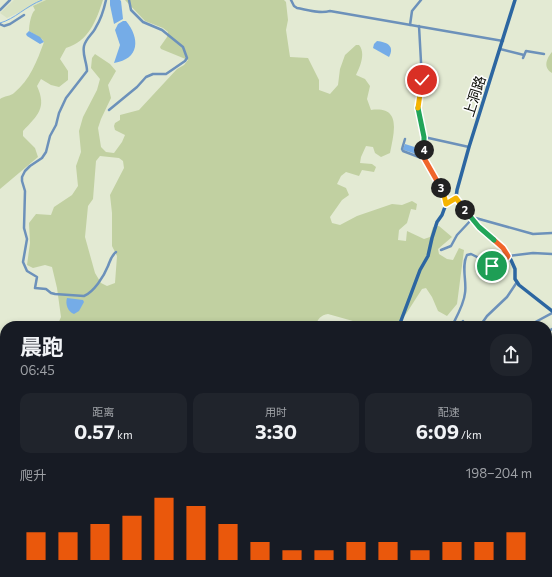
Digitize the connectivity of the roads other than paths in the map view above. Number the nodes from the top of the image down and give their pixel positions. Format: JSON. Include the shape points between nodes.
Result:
{"nodes":[{"id":1,"x":10,"y":0,"type":"edge"},
{"id":2,"x":106,"y":0,"type":"edge"},
{"id":3,"x":129,"y":0,"type":"edge"},
{"id":4,"x":290,"y":0,"type":"edge"},
{"id":5,"x":421,"y":0,"type":"edge"},
{"id":6,"x":515,"y":0,"type":"edge"},
{"id":7,"x":0,"y":10,"type":"edge"},
{"id":8,"x":24,"y":15,"type":"dead end"},
{"id":9,"x":0,"y":24,"type":"edge"},
{"id":10,"x":410,"y":25,"type":"junction"},
{"id":11,"x":419,"y":26,"type":"junction"},
{"id":12,"x":503,"y":41,"type":"junction"},
{"id":13,"x":500,"y":49,"type":"junction"},
{"id":14,"x":544,"y":54,"type":"dead end"},
{"id":15,"x":109,"y":110,"type":"dead end"},
{"id":16,"x":424,"y":137,"type":"junction"},
{"id":17,"x":405,"y":140,"type":"dead end"},
{"id":18,"x":469,"y":147,"type":"junction"},
{"id":19,"x":424,"y":158,"type":"junction"},
{"id":20,"x":456,"y":198,"type":"junction"},
{"id":21,"x":446,"y":204,"type":"junction"},
{"id":22,"x":471,"y":217,"type":"junction"},
{"id":23,"x":552,"y":233,"type":"edge"},
{"id":24,"x":441,"y":250,"type":"dead end"},
{"id":25,"x":116,"y":252,"type":"dead end"},
{"id":26,"x":552,"y":254,"type":"edge"},
{"id":27,"x":508,"y":256,"type":"junction"},
{"id":28,"x":487,"y":268,"type":"dead end"},
{"id":29,"x":499,"y":268,"type":"junction"},
{"id":30,"x":517,"y":282,"type":"junction"},
{"id":31,"x":552,"y":312,"type":"edge"},
{"id":32,"x":401,"y":321,"type":"edge"},
{"id":33,"x":455,"y":321,"type":"edge"},
{"id":34,"x":484,"y":321,"type":"edge"},
{"id":35,"x":537,"y":321,"type":"edge"},
{"id":36,"x":552,"y":392,"type":"edge"},
{"id":37,"x":552,"y":413,"type":"edge"}],
"edges":[{"from":1,"to":7,"type":"street"},
{"from":2,"to":25,"type":"street","via":[[96,29],[86,39],[84,46],[87,71],[66,98],[46,152],[25,171],[22,178],[25,191],[24,228],[27,239],[23,262],[27,271],[37,277],[35,288],[46,289],[55,294],[84,296],[104,273]]},
{"from":3,"to":15,"type":"street","via":[[131,10],[147,24],[162,30],[183,47],[187,58],[166,74],[146,77]]},
{"from":4,"to":10,"type":"street","via":[[297,8]]},
{"from":5,"to":10,"type":"street","via":[[412,11]]},
{"from":6,"to":12,"type":"street","name":"上洞路"},
{"from":8,"to":9,"type":"street","via":[[10,24]]},
{"from":10,"to":11,"type":"street"},
{"from":11,"to":12,"type":"street"},
{"from":11,"to":16,"type":"street","via":[[422,80],[418,106]]},
{"from":12,"to":13,"type":"street","name":"上洞路"},
{"from":13,"to":14,"type":"street","via":[[524,56],[526,51]]},
{"from":13,"to":18,"type":"street","name":"上洞路"},
{"from":16,"to":18,"type":"street"},
{"from":16,"to":19,"type":"street"},
{"from":17,"to":19,"type":"street","via":[[403,151]]},
{"from":18,"to":20,"type":"street","name":"上洞路"},
{"from":19,"to":21,"type":"street","via":[[444,195]]},
{"from":20,"to":21,"type":"street"},
{"from":20,"to":22,"type":"street"},
{"from":21,"to":32,"type":"street"},
{"from":22,"to":23,"type":"street","via":[[532,234]]},
{"from":22,"to":24,"type":"street","via":[[450,246]]},
{"from":22,"to":27,"type":"street"},
{"from":26,"to":27,"type":"street"},
{"from":27,"to":29,"type":"street"},
{"from":27,"to":30,"type":"street","via":[[515,269]]},
{"from":28,"to":29,"type":"street"},
{"from":29,"to":33,"type":"street","via":[[471,254],[467,255],[464,260],[465,294]]},
{"from":30,"to":31,"type":"street"},
{"from":30,"to":34,"type":"street"},
{"from":31,"to":35,"type":"street"},
{"from":36,"to":37,"type":"street"}]}
